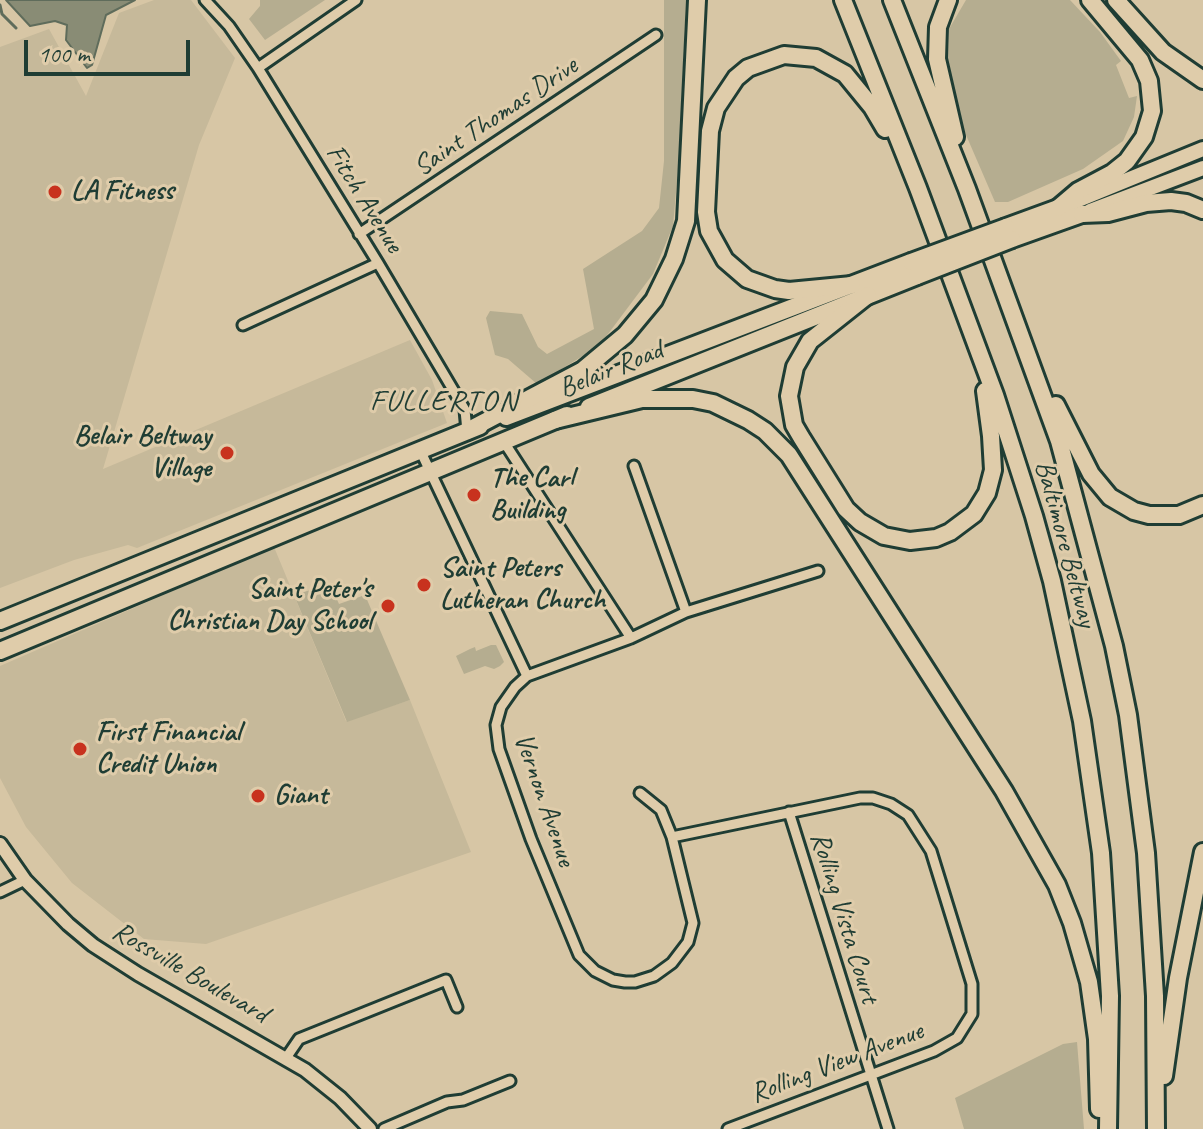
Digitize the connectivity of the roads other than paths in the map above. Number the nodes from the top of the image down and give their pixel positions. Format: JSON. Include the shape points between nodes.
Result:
{"nodes":[{"id":1,"x":205,"y":0,"type":"edge"},
{"id":2,"x":356,"y":0,"type":"edge"},
{"id":3,"x":697,"y":0,"type":"edge"},
{"id":4,"x":843,"y":0,"type":"edge"},
{"id":5,"x":892,"y":0,"type":"edge"},
{"id":6,"x":948,"y":0,"type":"edge"},
{"id":7,"x":1090,"y":0,"type":"edge"},
{"id":8,"x":1116,"y":0,"type":"edge"},
{"id":9,"x":656,"y":35,"type":"dead end"},
{"id":10,"x":258,"y":68,"type":"junction"},
{"id":11,"x":1203,"y":80,"type":"edge"},
{"id":12,"x":1203,"y":149,"type":"edge"},
{"id":13,"x":1203,"y":168,"type":"edge"},
{"id":14,"x":918,"y":188,"type":"junction"},
{"id":15,"x":967,"y":189,"type":"junction"},
{"id":16,"x":1058,"y":208,"type":"junction"},
{"id":17,"x":1203,"y":210,"type":"edge"},
{"id":18,"x":1082,"y":214,"type":"junction"},
{"id":19,"x":1009,"y":233,"type":"junction"},
{"id":20,"x":359,"y":234,"type":"junction"},
{"id":21,"x":378,"y":263,"type":"junction"},
{"id":22,"x":914,"y":269,"type":"junction"},
{"id":23,"x":852,"y":285,"type":"junction"},
{"id":24,"x":868,"y":295,"type":"junction"},
{"id":25,"x":243,"y":325,"type":"dead end"},
{"id":26,"x":1022,"y":338,"type":"junction"},
{"id":27,"x":980,"y":358,"type":"junction"},
{"id":28,"x":555,"y":420,"type":"junction"},
{"id":29,"x":467,"y":431,"type":"junction"},
{"id":30,"x":504,"y":442,"type":"junction"},
{"id":31,"x":420,"y":450,"type":"junction"},
{"id":32,"x":634,"y":466,"type":"dead end"},
{"id":33,"x":431,"y":472,"type":"junction"},
{"id":34,"x":1203,"y":505,"type":"edge"},
{"id":35,"x":818,"y":571,"type":"dead end"},
{"id":36,"x":686,"y":612,"type":"junction"},
{"id":37,"x":0,"y":621,"type":"edge"},
{"id":38,"x":631,"y":638,"type":"junction"},
{"id":39,"x":0,"y":651,"type":"edge"},
{"id":40,"x":527,"y":676,"type":"junction"},
{"id":41,"x":640,"y":793,"type":"dead end"},
{"id":42,"x":789,"y":812,"type":"junction"},
{"id":43,"x":672,"y":837,"type":"junction"},
{"id":44,"x":0,"y":844,"type":"edge"},
{"id":45,"x":1203,"y":852,"type":"edge"},
{"id":46,"x":25,"y":880,"type":"junction"},
{"id":47,"x":0,"y":892,"type":"edge"},
{"id":48,"x":457,"y":1007,"type":"dead end"},
{"id":49,"x":286,"y":1058,"type":"junction"},
{"id":50,"x":870,"y":1074,"type":"junction"},
{"id":51,"x":510,"y":1081,"type":"dead end"},
{"id":52,"x":370,"y":1129,"type":"edge"},
{"id":53,"x":384,"y":1129,"type":"edge"},
{"id":54,"x":728,"y":1129,"type":"edge"},
{"id":55,"x":888,"y":1129,"type":"edge"},
{"id":56,"x":1100,"y":1129,"type":"edge"},
{"id":57,"x":1108,"y":1129,"type":"edge"},
{"id":58,"x":1156,"y":1129,"type":"edge"}],
"edges":[{"from":1,"to":10,"type":"street","name":"Fitch Avenue"},
{"from":2,"to":10,"type":"street"},
{"from":3,"to":29,"type":"highway","via":[[689,200],[681,240],[660,289],[625,335],[583,370]]},
{"from":4,"to":14,"type":"highway","name":"Baltimore Beltway"},
{"from":5,"to":15,"type":"highway","name":"Baltimore Beltway"},
{"from":6,"to":15,"type":"highway","via":[[938,27],[937,59]]},
{"from":7,"to":16,"type":"highway","via":[[1140,60],[1152,111],[1144,137],[1127,161]]},
{"from":8,"to":11,"type":"highway","via":[[1163,52]]},
{"from":9,"to":20,"type":"street","name":"Saint Thomas Drive"},
{"from":10,"to":20,"type":"street","name":"Fitch Avenue"},
{"from":12,"to":16,"type":"main road","name":"Belair Road"},
{"from":13,"to":18,"type":"main road","name":"Belair Road"},
{"from":14,"to":23,"type":"highway","via":[[872,107],[831,65],[784,55],[748,68],[725,91],[710,131],[706,212],[709,231],[725,260],[747,279],[775,289]]},
{"from":14,"to":27,"type":"highway","name":"Baltimore Beltway"},
{"from":15,"to":26,"type":"highway","name":"Baltimore Beltway"},
{"from":16,"to":19,"type":"highway","name":"Belair Road"},
{"from":17,"to":18,"type":"highway","via":[[1171,201]]},
{"from":18,"to":19,"type":"highway","name":"Belair Road"},
{"from":19,"to":22,"type":"highway","name":"Belair Road","bridge":true},
{"from":20,"to":21,"type":"street","name":"Fitch Avenue"},
{"from":21,"to":25,"type":"street"},
{"from":21,"to":29,"type":"street","name":"Fitch Avenue","via":[[465,410]]},
{"from":22,"to":23,"type":"highway","name":"Belair Road"},
{"from":22,"to":24,"type":"highway","name":"Belair Road"},
{"from":23,"to":29,"type":"highway","name":"Belair Road"},
{"from":24,"to":27,"type":"highway","via":[[810,341],[795,367],[789,396],[801,437],[846,509],[872,530],[910,541],[936,538],[964,522],[981,504],[991,482],[993,458]]},
{"from":24,"to":28,"type":"highway","name":"Belair Road"},
{"from":26,"to":34,"type":"highway","via":[[1101,488],[1121,504],[1149,515],[1179,515]]},
{"from":26,"to":58,"type":"highway","name":"Baltimore Beltway","via":[[1077,503],[1128,715],[1152,925]]},
{"from":27,"to":57,"type":"highway","name":"Baltimore Beltway","via":[[1034,516],[1082,721],[1106,925]]},
{"from":28,"to":30,"type":"highway","name":"Belair Road"},
{"from":28,"to":56,"type":"highway","via":[[642,399],[693,399],[748,420],[789,455],[1004,791],[1057,885],[1091,993]]},
{"from":29,"to":31,"type":"highway","name":"Belair Road"},
{"from":30,"to":33,"type":"highway","name":"Belair Road"},
{"from":30,"to":38,"type":"street"},
{"from":31,"to":33,"type":"street"},
{"from":31,"to":37,"type":"highway","name":"Belair Road"},
{"from":32,"to":36,"type":"street"},
{"from":33,"to":39,"type":"highway","name":"Belair Road"},
{"from":33,"to":40,"type":"street"},
{"from":35,"to":36,"type":"street","name":"Vernon Avenue"},
{"from":36,"to":38,"type":"street","name":"Vernon Avenue"},
{"from":38,"to":40,"type":"street","name":"Vernon Avenue"},
{"from":40,"to":43,"type":"street","name":"Vernon Avenue","via":[[501,707],[496,725],[499,749],[579,955],[613,980],[635,982],[654,976],[679,956],[690,936],[692,915]]},
{"from":41,"to":43,"type":"street","name":"Vernon Avenue","via":[[661,810]]},
{"from":42,"to":43,"type":"street","name":"Rolling View Avenue"},
{"from":42,"to":50,"type":"street","name":"Rolling Vista Court"},
{"from":42,"to":50,"type":"street","name":"Rolling View Avenue","via":[[873,798],[908,815],[931,851],[965,959],[973,1009],[957,1038]]},
{"from":44,"to":46,"type":"main road","name":"Rossville Boulevard"},
{"from":45,"to":58,"type":"highway"},
{"from":46,"to":47,"type":"street"},
{"from":46,"to":49,"type":"main road","name":"Rossville Boulevard","via":[[68,924],[114,959]]},
{"from":48,"to":49,"type":"street","via":[[446,980],[299,1039]]},
{"from":49,"to":52,"type":"main road","name":"Rossville Boulevard","via":[[324,1084]]},
{"from":50,"to":54,"type":"street","name":"Rolling View Avenue"},
{"from":50,"to":55,"type":"street","name":"Rolling Vista Court"},
{"from":51,"to":53,"type":"street"}]}
